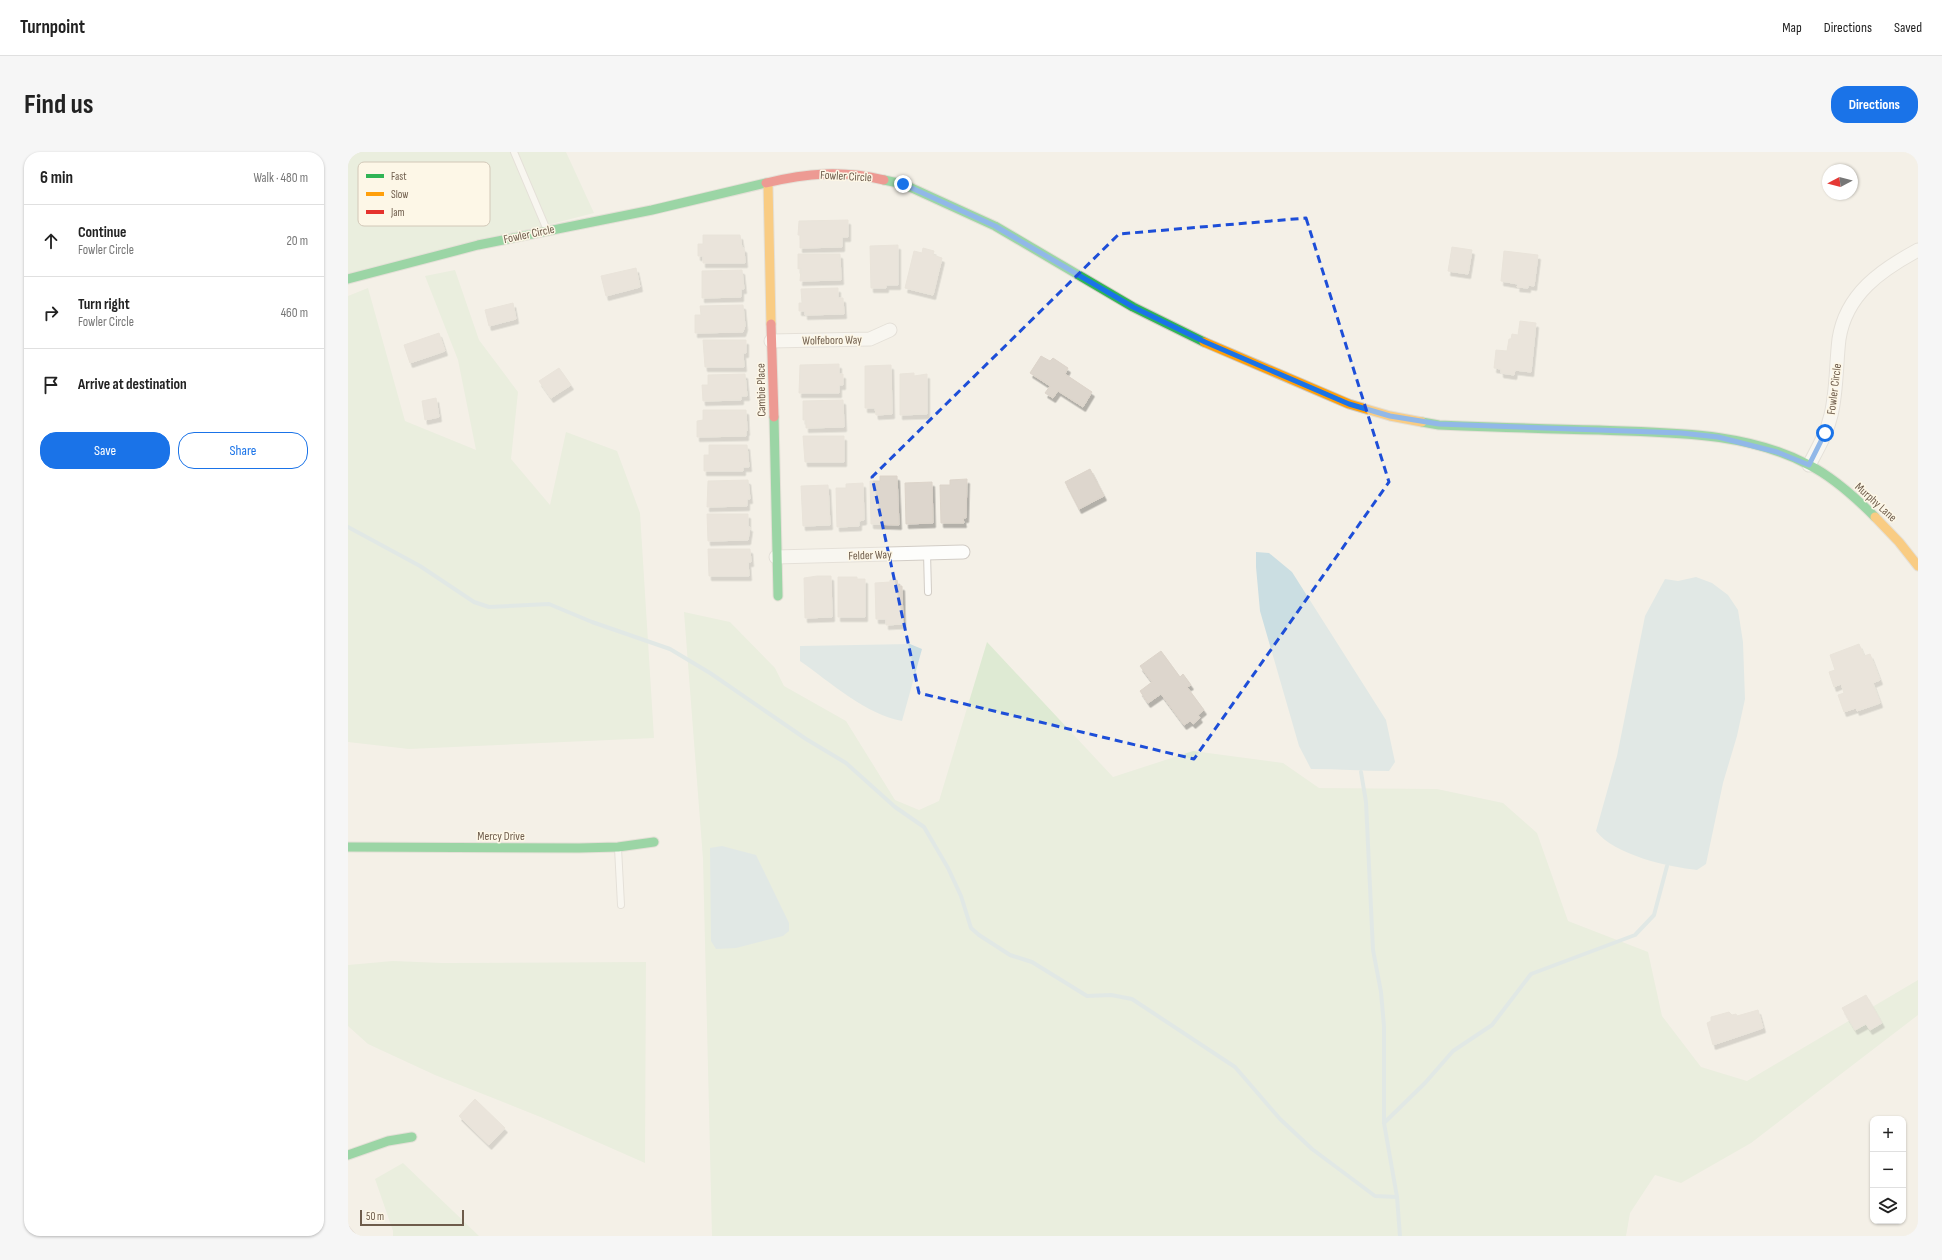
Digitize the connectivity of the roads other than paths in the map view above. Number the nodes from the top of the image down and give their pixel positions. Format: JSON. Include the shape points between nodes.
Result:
{"nodes":[{"id":1,"x":514,"y":152,"type":"edge"},
{"id":2,"x":768,"y":183,"type":"junction"},
{"id":3,"x":547,"y":230,"type":"junction"},
{"id":4,"x":1918,"y":250,"type":"edge"},
{"id":5,"x":348,"y":279,"type":"edge"},
{"id":6,"x":890,"y":330,"type":"dead end"},
{"id":7,"x":771,"y":341,"type":"junction"},
{"id":8,"x":1809,"y":465,"type":"junction"},
{"id":9,"x":963,"y":552,"type":"dead end"},
{"id":10,"x":927,"y":553,"type":"junction"},
{"id":11,"x":776,"y":557,"type":"junction"},
{"id":12,"x":1918,"y":566,"type":"edge"},
{"id":13,"x":928,"y":592,"type":"dead end"},
{"id":14,"x":778,"y":596,"type":"dead end"},
{"id":15,"x":654,"y":842,"type":"dead end"},
{"id":16,"x":348,"y":847,"type":"edge"},
{"id":17,"x":618,"y":847,"type":"junction"},
{"id":18,"x":621,"y":905,"type":"dead end"},
{"id":19,"x":412,"y":1137,"type":"dead end"},
{"id":20,"x":348,"y":1155,"type":"edge"}],
"edges":[{"from":1,"to":3,"type":"lane"},
{"from":2,"to":3,"type":"street","name":"Fowler Circle","via":[[652,210]]},
{"from":2,"to":7,"type":"street","name":"Cambie Place"},
{"from":2,"to":8,"type":"street","name":"Fowler Circle","via":[[805,175],[837,173],[859,174],[903,184],[995,226],[1112,296],[1205,342],[1349,404],[1390,416],[1474,427],[1673,433],[1718,437],[1777,452]]},
{"from":3,"to":5,"type":"street","name":"Fowler Circle","via":[[478,244]]},
{"from":4,"to":8,"type":"street","name":"Fowler Circle","via":[[1867,283],[1849,309],[1839,339],[1831,414],[1825,433]]},
{"from":6,"to":7,"type":"street","name":"Wolfeboro Way","via":[[870,339]]},
{"from":7,"to":11,"type":"street","name":"Cambie Place"},
{"from":8,"to":12,"type":"street","name":"Murphy Lane","via":[[1843,489],[1888,529]]},
{"from":9,"to":10,"type":"street","name":"Felder Way"},
{"from":10,"to":11,"type":"street","name":"Felder Way"},
{"from":10,"to":13,"type":"lane"},
{"from":11,"to":14,"type":"street","name":"Cambie Place"},
{"from":15,"to":17,"type":"street","name":"Mercy Drive"},
{"from":16,"to":17,"type":"street","name":"Mercy Drive"},
{"from":17,"to":18,"type":"lane"},
{"from":19,"to":20,"type":"street","via":[[388,1141]]}]}
